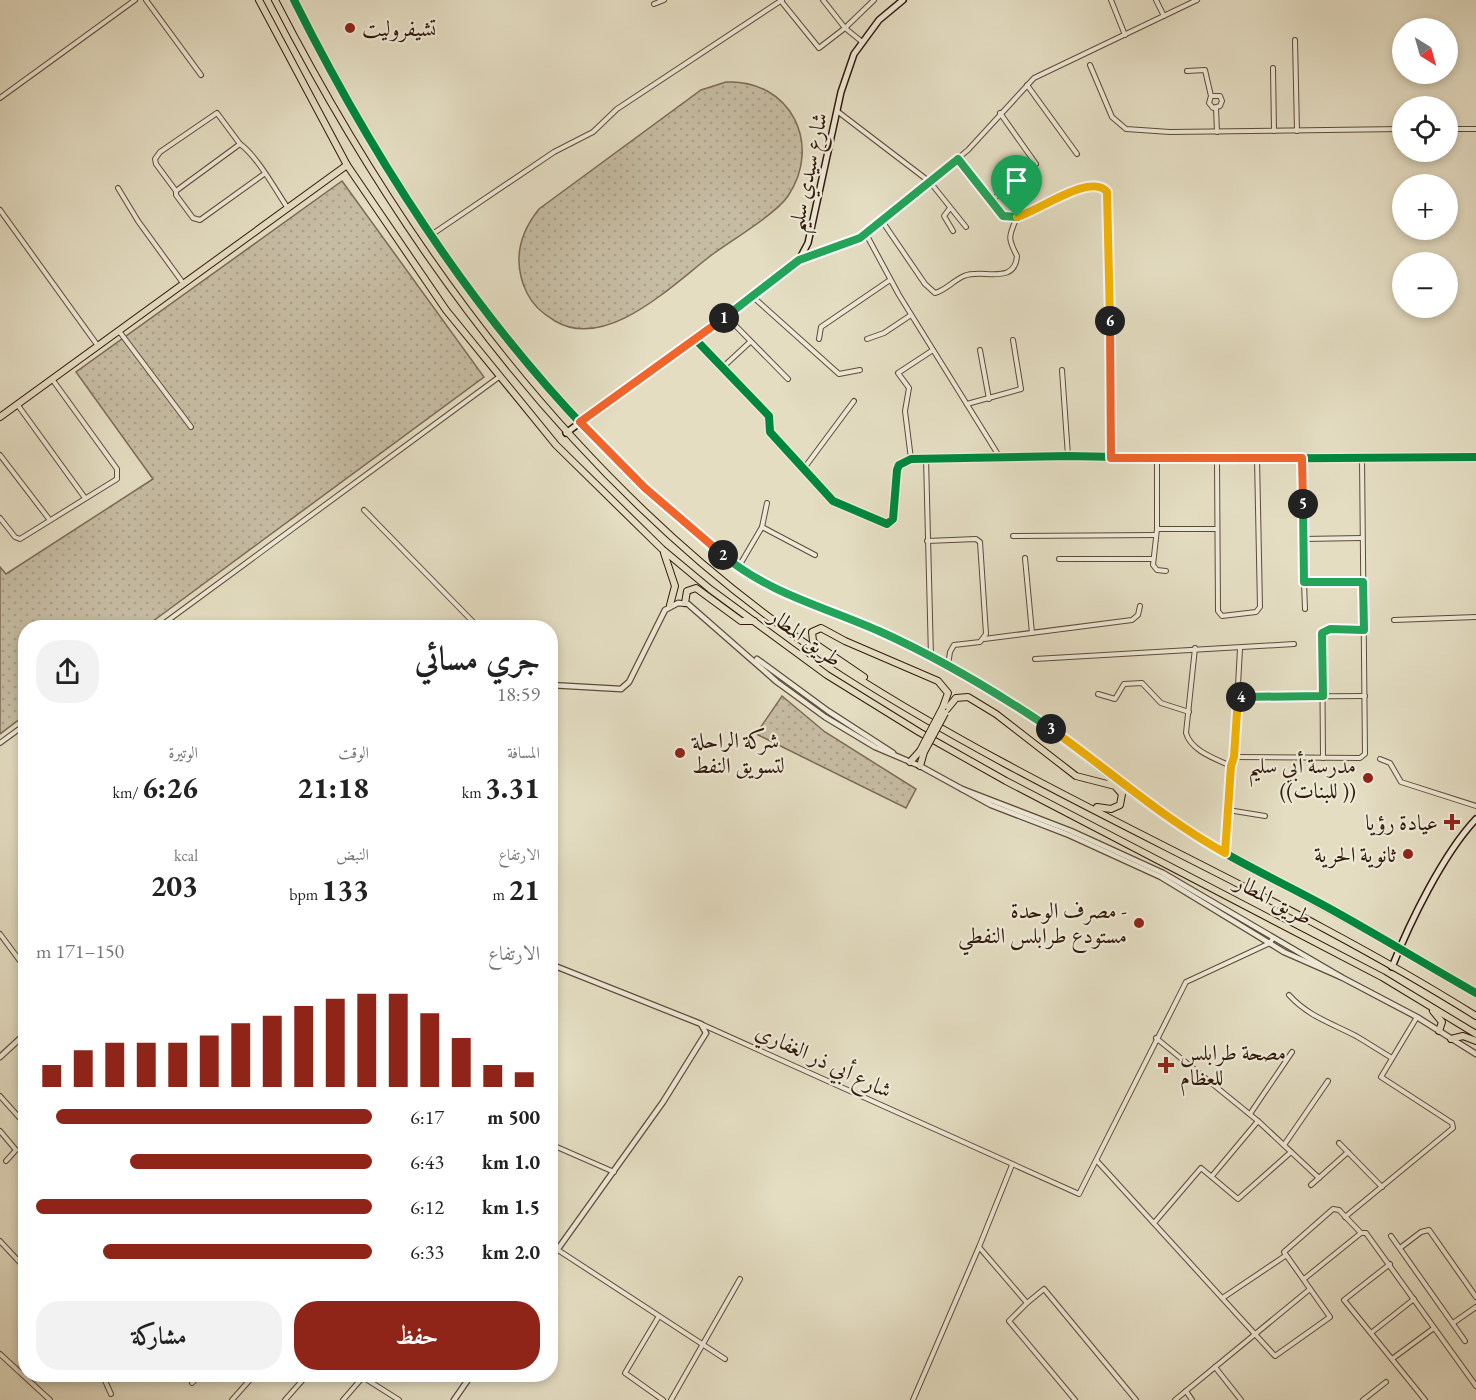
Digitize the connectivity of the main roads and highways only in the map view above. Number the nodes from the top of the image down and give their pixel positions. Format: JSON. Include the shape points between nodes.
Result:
{"nodes":[{"id":1,"x":259,"y":0,"type":"edge"},
{"id":2,"x":275,"y":0,"type":"edge"},
{"id":3,"x":903,"y":0,"type":"edge"},
{"id":4,"x":347,"y":165,"type":"junction"},
{"id":5,"x":0,"y":417,"type":"edge"},
{"id":6,"x":566,"y":433,"type":"junction"},
{"id":7,"x":662,"y":549,"type":"junction"},
{"id":8,"x":684,"y":603,"type":"road end"},
{"id":9,"x":670,"y":605,"type":"road end"},
{"id":10,"x":754,"y":621,"type":"junction"},
{"id":11,"x":891,"y":698,"type":"junction"},
{"id":12,"x":945,"y":708,"type":"junction"},
{"id":13,"x":922,"y":752,"type":"junction"},
{"id":14,"x":910,"y":762,"type":"road end"},
{"id":15,"x":920,"y":766,"type":"road end"},
{"id":16,"x":1114,"y":777,"type":"road end"},
{"id":17,"x":1109,"y":784,"type":"junction"},
{"id":18,"x":1088,"y":804,"type":"junction"},
{"id":19,"x":1476,"y":819,"type":"edge"},
{"id":20,"x":1392,"y":967,"type":"junction"},
{"id":21,"x":1421,"y":1001,"type":"junction"},
{"id":22,"x":1476,"y":1016,"type":"edge"},
{"id":23,"x":1439,"y":1031,"type":"road end"},
{"id":24,"x":1476,"y":1034,"type":"edge"},
{"id":25,"x":1451,"y":1039,"type":"road end"},
{"id":26,"x":1476,"y":1041,"type":"edge"}],
"edges":[{"from":1,"to":4,"type":"main road","name":"طريق المطار"},
{"from":2,"to":6,"type":"main road","name":"طريق المطار","via":[[384,192],[462,305]]},
{"from":3,"to":6,"type":"main road","name":"شارع سيدي سليم","via":[[861,41],[846,74],[808,243],[799,260]]},
{"from":4,"to":5,"type":"main road"},
{"from":4,"to":7,"type":"main road","name":"طريق المطار","via":[[446,310],[499,377],[584,474]]},
{"from":6,"to":11,"type":"main road","name":"طريق المطار","via":[[706,568],[789,631]]},
{"from":7,"to":9,"type":"main road","via":[[675,586]]},
{"from":7,"to":10,"type":"main road","name":"طريق المطار"},
{"from":8,"to":10,"type":"main road","via":[[687,591],[696,588],[741,621]]},
{"from":10,"to":21,"type":"main road","name":"طريق المطار","via":[[827,675],[919,732]]},
{"from":11,"to":12,"type":"main road","via":[[817,645],[812,632],[827,630],[938,681],[948,693]]},
{"from":11,"to":18,"type":"main road","name":"طريق المطار","via":[[1026,775]]},
{"from":12,"to":13,"type":"main road","bridge":true},
{"from":12,"to":17,"type":"main road","via":[[956,698],[968,698],[996,714],[1076,776]]},
{"from":13,"to":14,"type":"main road"},
{"from":13,"to":15,"type":"main road"},
{"from":16,"to":17,"type":"main road"},
{"from":17,"to":18,"type":"main road","via":[[1122,794],[1120,805],[1111,809]]},
{"from":18,"to":20,"type":"main road","name":"طريق المطار"},
{"from":19,"to":20,"type":"main road","via":[[1454,846]]},
{"from":20,"to":22,"type":"main road","name":"طريق المطار"},
{"from":21,"to":23,"type":"main road","via":[[1441,1020]]},
{"from":21,"to":24,"type":"main road","name":"طريق المطار"},
{"from":25,"to":26,"type":"main road","via":[[1463,1036]]}]}
